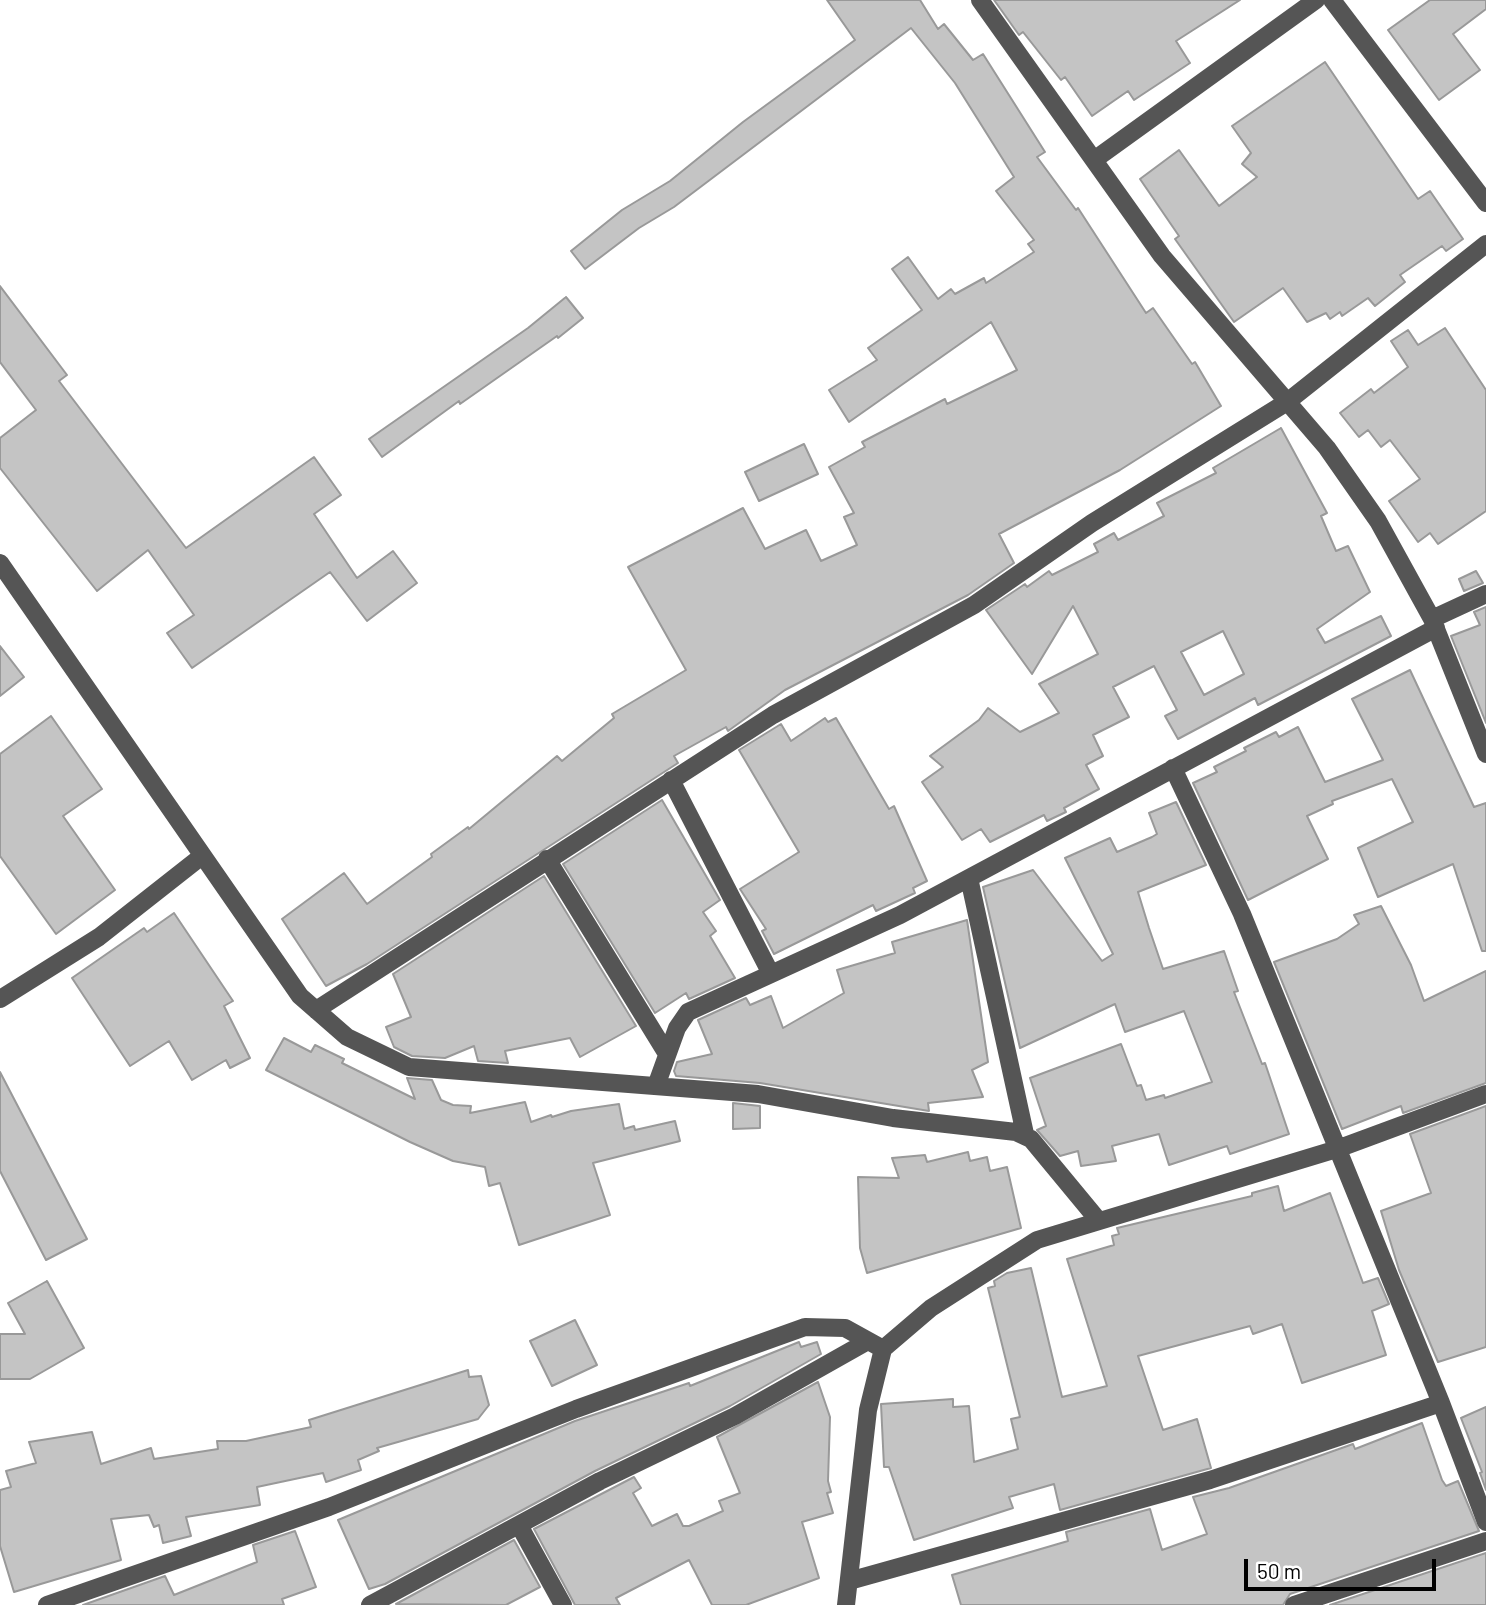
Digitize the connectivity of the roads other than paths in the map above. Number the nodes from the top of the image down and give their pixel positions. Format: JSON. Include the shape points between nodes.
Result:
{"nodes":[{"id":1,"x":980,"y":0,"type":"edge"},
{"id":2,"x":1316,"y":0,"type":"edge"},
{"id":3,"x":1332,"y":0,"type":"edge"},
{"id":4,"x":1094,"y":160,"type":"junction"},
{"id":5,"x":1486,"y":203,"type":"edge"},
{"id":6,"x":1486,"y":244,"type":"edge"},
{"id":7,"x":1287,"y":402,"type":"junction"},
{"id":8,"x":0,"y":563,"type":"edge"},
{"id":9,"x":1486,"y":594,"type":"edge"},
{"id":10,"x":1434,"y":624,"type":"junction"},
{"id":11,"x":1486,"y":754,"type":"edge"},
{"id":12,"x":1173,"y":768,"type":"junction"},
{"id":13,"x":671,"y":780,"type":"junction"},
{"id":14,"x":202,"y":856,"type":"junction"},
{"id":15,"x":547,"y":859,"type":"junction"},
{"id":16,"x":969,"y":878,"type":"junction"},
{"id":17,"x":772,"y":974,"type":"junction"},
{"id":18,"x":0,"y":999,"type":"edge"},
{"id":19,"x":316,"y":1010,"type":"junction"},
{"id":20,"x":667,"y":1055,"type":"junction"},
{"id":21,"x":656,"y":1086,"type":"junction"},
{"id":22,"x":1486,"y":1094,"type":"edge"},
{"id":23,"x":1025,"y":1134,"type":"junction"},
{"id":24,"x":1337,"y":1149,"type":"junction"},
{"id":25,"x":1098,"y":1220,"type":"junction"},
{"id":26,"x":875,"y":1345,"type":"junction"},
{"id":27,"x":1441,"y":1403,"type":"junction"},
{"id":28,"x":1486,"y":1522,"type":"edge"},
{"id":29,"x":519,"y":1525,"type":"junction"},
{"id":30,"x":1486,"y":1541,"type":"edge"},
{"id":31,"x":849,"y":1581,"type":"junction"},
{"id":32,"x":47,"y":1605,"type":"edge"},
{"id":33,"x":370,"y":1605,"type":"edge"},
{"id":34,"x":564,"y":1605,"type":"edge"},
{"id":35,"x":846,"y":1605,"type":"edge"},
{"id":36,"x":1294,"y":1605,"type":"edge"}],
"edges":[{"from":1,"to":4,"type":"street"},
{"from":2,"to":4,"type":"street"},
{"from":3,"to":5,"type":"street"},
{"from":4,"to":7,"type":"street","via":[[1162,256]]},
{"from":6,"to":7,"type":"street"},
{"from":7,"to":10,"type":"street","via":[[1327,448],[1378,521]]},
{"from":7,"to":13,"type":"street","via":[[1091,523],[974,605],[773,715]]},
{"from":8,"to":14,"type":"street"},
{"from":9,"to":10,"type":"street"},
{"from":10,"to":11,"type":"street"},
{"from":10,"to":12,"type":"street"},
{"from":12,"to":16,"type":"street"},
{"from":12,"to":24,"type":"street","via":[[1242,914]]},
{"from":13,"to":15,"type":"street"},
{"from":13,"to":17,"type":"street"},
{"from":14,"to":18,"type":"street","via":[[99,937]]},
{"from":14,"to":19,"type":"street","via":[[300,996]]},
{"from":15,"to":19,"type":"street"},
{"from":15,"to":20,"type":"street"},
{"from":16,"to":17,"type":"street"},
{"from":16,"to":23,"type":"street"},
{"from":17,"to":20,"type":"street","via":[[688,1012]]},
{"from":19,"to":21,"type":"street","via":[[347,1037],[409,1067]]},
{"from":20,"to":21,"type":"street"},
{"from":21,"to":23,"type":"street","via":[[758,1094],[893,1118]]},
{"from":22,"to":24,"type":"street"},
{"from":23,"to":25,"type":"street"},
{"from":24,"to":25,"type":"street"},
{"from":24,"to":27,"type":"street"},
{"from":25,"to":26,"type":"street","via":[[1037,1240]]},
{"from":26,"to":29,"type":"street"},
{"from":26,"to":31,"type":"street"},
{"from":26,"to":32,"type":"street","via":[[845,1328],[805,1328],[576,1409],[329,1507]]},
{"from":27,"to":28,"type":"street"},
{"from":27,"to":31,"type":"street","via":[[1210,1480]]},
{"from":29,"to":33,"type":"street"},
{"from":29,"to":34,"type":"street"},
{"from":30,"to":36,"type":"street"},
{"from":31,"to":35,"type":"street"}]}
